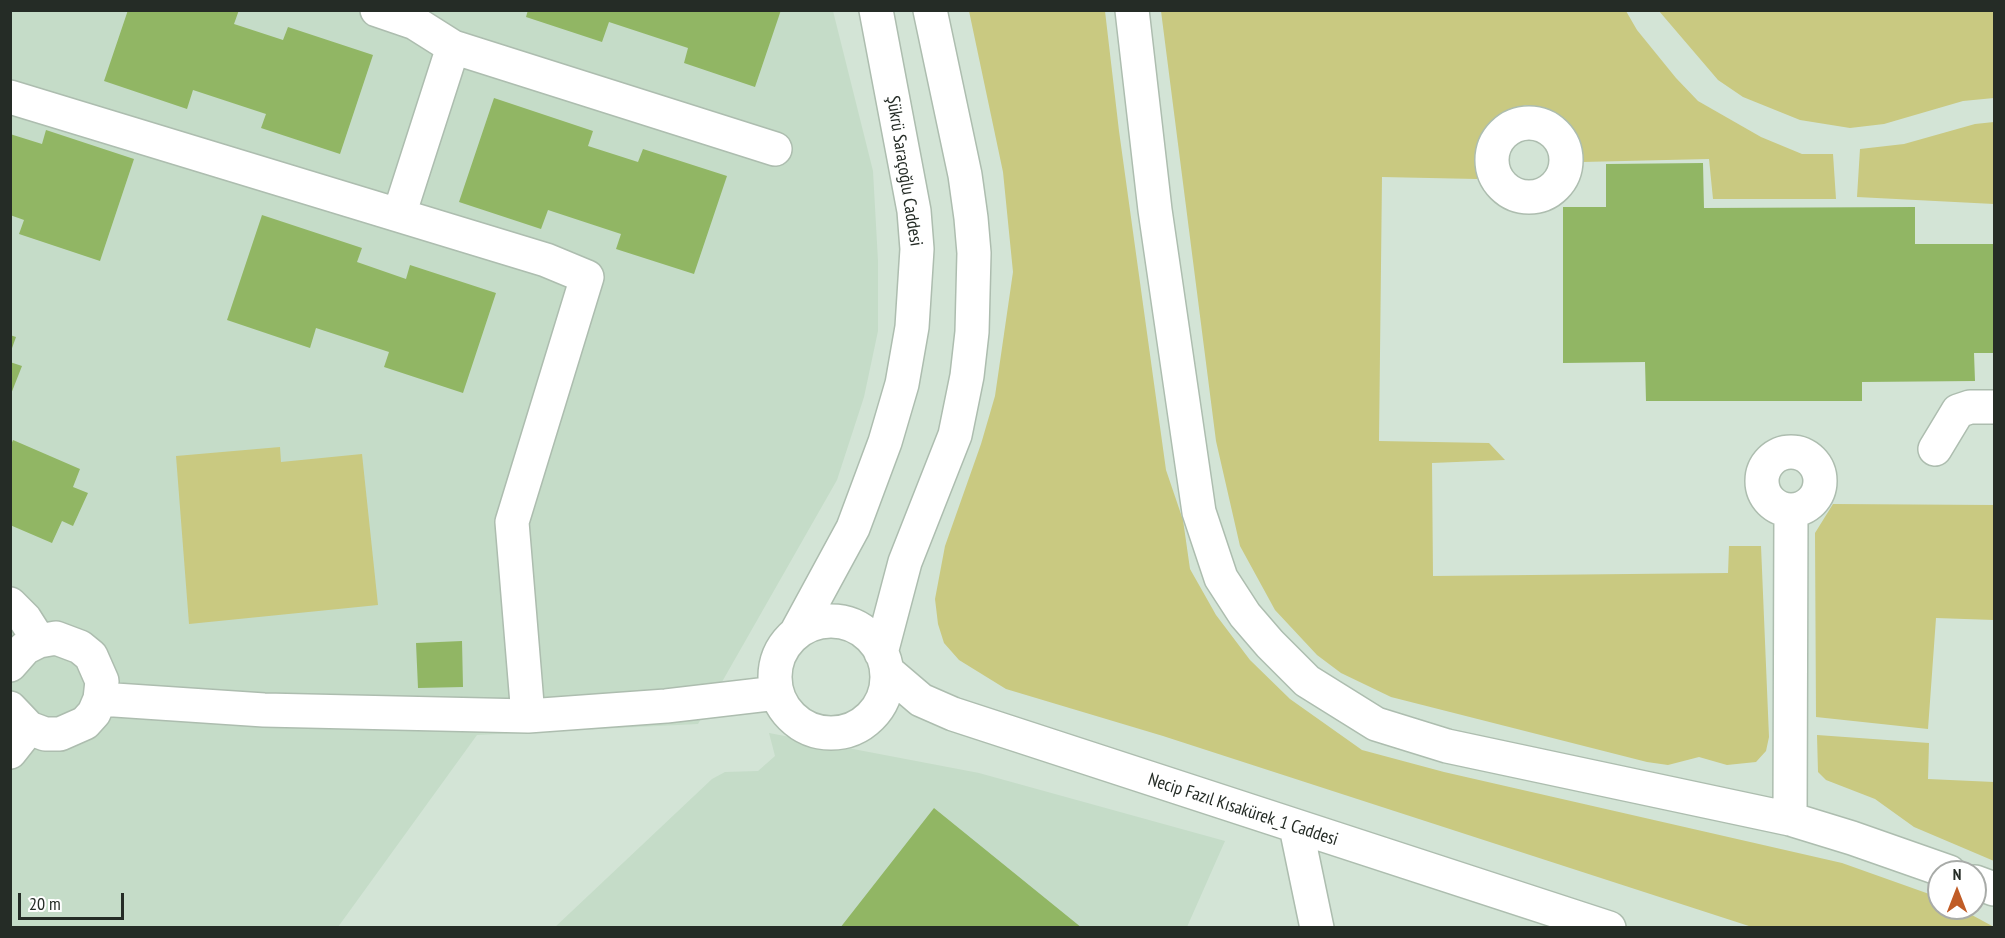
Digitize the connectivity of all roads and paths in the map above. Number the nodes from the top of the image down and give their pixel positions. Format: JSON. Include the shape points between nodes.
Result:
{"nodes":[{"id":1,"x":377,"y":10,"type":"edge"},
{"id":2,"x":876,"y":10,"type":"edge"},
{"id":3,"x":930,"y":10,"type":"edge"},
{"id":4,"x":1132,"y":10,"type":"edge"},
{"id":5,"x":453,"y":47,"type":"junction"},
{"id":6,"x":10,"y":97,"type":"edge"},
{"id":7,"x":776,"y":149,"type":"dead end"},
{"id":8,"x":399,"y":215,"type":"junction"},
{"id":9,"x":1995,"y":407,"type":"edge"},
{"id":10,"x":1935,"y":449,"type":"dead end"},
{"id":11,"x":1791,"y":510,"type":"dead end"},
{"id":12,"x":10,"y":604,"type":"edge"},
{"id":13,"x":796,"y":633,"type":"junction"},
{"id":14,"x":39,"y":641,"type":"junction"},
{"id":15,"x":884,"y":662,"type":"junction"},
{"id":16,"x":10,"y":665,"type":"edge"},
{"id":17,"x":777,"y":693,"type":"junction"},
{"id":18,"x":100,"y":699,"type":"junction"},
{"id":19,"x":528,"y":716,"type":"junction"},
{"id":20,"x":17,"y":729,"type":"edge"},
{"id":21,"x":1790,"y":819,"type":"junction"},
{"id":22,"x":1296,"y":827,"type":"junction"},
{"id":23,"x":1927,"y":864,"type":"edge"},
{"id":24,"x":1317,"y":927,"type":"edge"},
{"id":25,"x":1609,"y":927,"type":"edge"}],
"edges":[{"from":1,"to":5,"type":"street","via":[[415,23]]},
{"from":2,"to":13,"type":"street","name":"Şükrü Saraçoğlu Caddesi","via":[[914,211],[917,249],[912,327],[888,432],[853,528]]},
{"from":3,"to":15,"type":"street","via":[[971,218],[972,333],[955,435],[905,562]]},
{"from":4,"to":21,"type":"street","via":[[1155,210],[1199,512],[1221,578],[1245,615],[1307,681],[1376,724],[1448,746]]},
{"from":5,"to":7,"type":"street"},
{"from":5,"to":8,"type":"street"},
{"from":6,"to":8,"type":"street"},
{"from":8,"to":19,"type":"street","via":[[546,260],[587,277],[512,522]]},
{"from":9,"to":10,"type":"street","via":[[1958,411]]},
{"from":11,"to":21,"type":"street"},
{"from":12,"to":14,"type":"street"},
{"from":13,"to":15,"type":"street","via":[[818,622],[848,624],[867,635]]},
{"from":13,"to":17,"type":"street","name":"Şükrü Saraçoğlu Caddesi","via":[[776,663]]},
{"from":14,"to":16,"type":"street","via":[[25,648]]},
{"from":14,"to":18,"type":"street","via":[[70,641],[91,656],[102,681]]},
{"from":15,"to":17,"type":"street","via":[[883,697],[875,711],[858,725],[836,732],[821,732],[794,718]]},
{"from":15,"to":22,"type":"street","name":"Necip Fazıl Kısakürek_1 Caddesi","via":[[921,700],[953,714]]},
{"from":17,"to":19,"type":"street"},
{"from":18,"to":19,"type":"street","via":[[264,710]]},
{"from":18,"to":20,"type":"street","via":[[94,713],[74,730],[45,734]]},
{"from":21,"to":23,"type":"street"},
{"from":22,"to":24,"type":"street"},
{"from":22,"to":25,"type":"street","name":"Necip Fazıl Kısakürek_1 Caddesi"}]}
